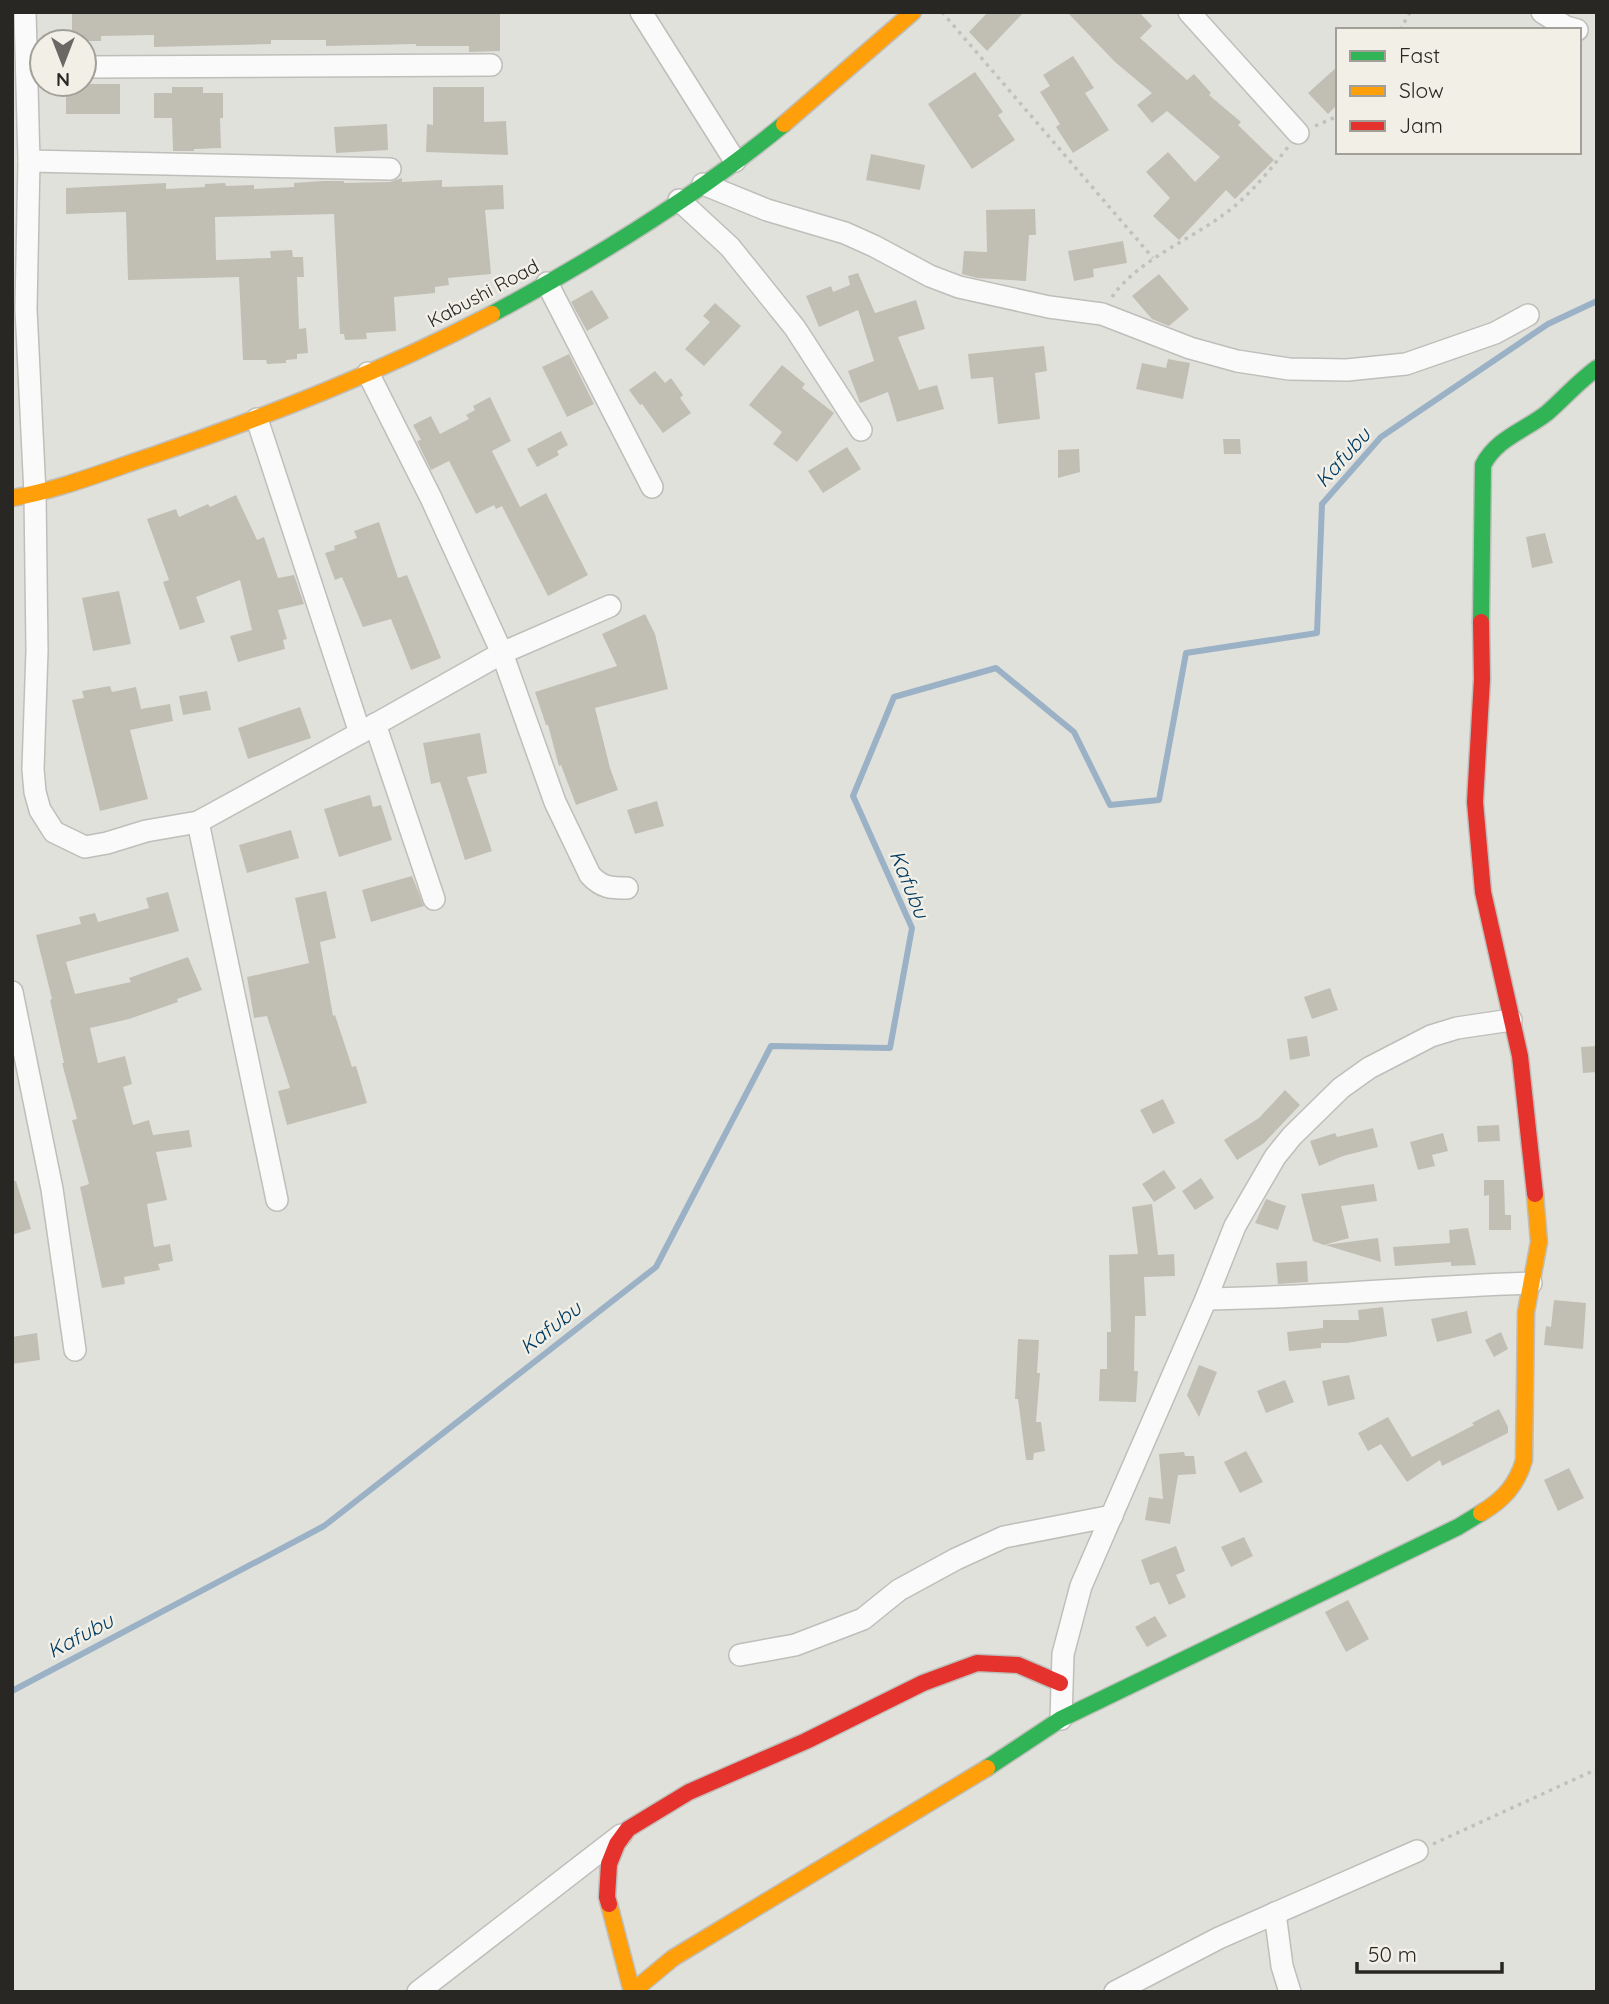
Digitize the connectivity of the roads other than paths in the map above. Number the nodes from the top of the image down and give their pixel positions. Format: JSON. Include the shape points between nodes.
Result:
{"nodes":[{"id":1,"x":25,"y":12,"type":"edge"},
{"id":2,"x":641,"y":12,"type":"edge"},
{"id":3,"x":913,"y":12,"type":"edge"},
{"id":4,"x":1189,"y":12,"type":"edge"},
{"id":5,"x":1542,"y":12,"type":"edge"},
{"id":6,"x":1570,"y":28,"type":"edge"},
{"id":7,"x":28,"y":30,"type":"edge"},
{"id":8,"x":491,"y":65,"type":"dead end"},
{"id":9,"x":98,"y":67,"type":"edge"},
{"id":10,"x":32,"y":98,"type":"edge"},
{"id":11,"x":1298,"y":133,"type":"road end"},
{"id":12,"x":29,"y":161,"type":"junction"},
{"id":13,"x":735,"y":161,"type":"junction"},
{"id":14,"x":390,"y":169,"type":"dead end"},
{"id":15,"x":702,"y":184,"type":"junction"},
{"id":16,"x":679,"y":200,"type":"junction"},
{"id":17,"x":547,"y":283,"type":"junction"},
{"id":18,"x":1528,"y":315,"type":"dead end"},
{"id":19,"x":1597,"y":368,"type":"edge"},
{"id":20,"x":368,"y":373,"type":"junction"},
{"id":21,"x":257,"y":419,"type":"junction"},
{"id":22,"x":861,"y":430,"type":"dead end"},
{"id":23,"x":652,"y":487,"type":"dead end"},
{"id":24,"x":35,"y":494,"type":"junction"},
{"id":25,"x":12,"y":498,"type":"edge"},
{"id":26,"x":610,"y":606,"type":"dead end"},
{"id":27,"x":502,"y":653,"type":"junction"},
{"id":28,"x":368,"y":729,"type":"junction"},
{"id":29,"x":198,"y":822,"type":"junction"},
{"id":30,"x":628,"y":888,"type":"dead end"},
{"id":31,"x":434,"y":900,"type":"dead end"},
{"id":32,"x":12,"y":992,"type":"edge"},
{"id":33,"x":1511,"y":1020,"type":"junction"},
{"id":34,"x":277,"y":1200,"type":"dead end"},
{"id":35,"x":1531,"y":1283,"type":"junction"},
{"id":36,"x":1206,"y":1299,"type":"junction"},
{"id":37,"x":75,"y":1350,"type":"dead end"},
{"id":38,"x":1112,"y":1516,"type":"junction"},
{"id":39,"x":740,"y":1655,"type":"dead end"},
{"id":40,"x":1060,"y":1683,"type":"junction"},
{"id":41,"x":1061,"y":1719,"type":"junction"},
{"id":42,"x":628,"y":1829,"type":"junction"},
{"id":43,"x":1417,"y":1851,"type":"road end"},
{"id":44,"x":1276,"y":1913,"type":"junction"},
{"id":45,"x":418,"y":1992,"type":"edge"},
{"id":46,"x":1115,"y":1992,"type":"edge"},
{"id":47,"x":1290,"y":1992,"type":"edge"}],
"edges":[{"from":1,"to":7,"type":"street"},
{"from":2,"to":13,"type":"street"},
{"from":3,"to":13,"type":"street","name":"Kabushi Road"},
{"from":4,"to":11,"type":"street"},
{"from":5,"to":6,"type":"street"},
{"from":8,"to":9,"type":"street"},
{"from":10,"to":12,"type":"street"},
{"from":12,"to":14,"type":"street"},
{"from":12,"to":24,"type":"street","via":[[26,309]]},
{"from":13,"to":15,"type":"street","name":"Kabushi Road"},
{"from":15,"to":16,"type":"street","name":"Kabushi Road"},
{"from":15,"to":18,"type":"street","via":[[766,210],[845,233],[959,287],[1102,314],[1237,361],[1289,369],[1406,364],[1495,334]]},
{"from":16,"to":17,"type":"street","name":"Kabushi Road"},
{"from":16,"to":22,"type":"street","via":[[730,247],[795,328]]},
{"from":17,"to":20,"type":"street","name":"Kabushi Road"},
{"from":17,"to":23,"type":"street"},
{"from":19,"to":33,"type":"street","via":[[1543,415],[1499,443],[1483,465],[1482,680],[1475,802],[1483,892]]},
{"from":20,"to":21,"type":"street","name":"Kabushi Road"},
{"from":20,"to":27,"type":"street"},
{"from":21,"to":24,"type":"street","name":"Kabushi Road"},
{"from":21,"to":28,"type":"street"},
{"from":24,"to":25,"type":"street","name":"Kabushi Road"},
{"from":24,"to":29,"type":"street","via":[[33,769],[40,810],[54,832],[85,847]]},
{"from":26,"to":27,"type":"street"},
{"from":27,"to":28,"type":"street"},
{"from":27,"to":30,"type":"street","via":[[555,802],[590,875],[607,888]]},
{"from":28,"to":29,"type":"street"},
{"from":28,"to":31,"type":"street"},
{"from":29,"to":34,"type":"street"},
{"from":32,"to":37,"type":"street","via":[[52,1188]]},
{"from":33,"to":35,"type":"street","via":[[1526,1098],[1538,1221]]},
{"from":33,"to":36,"type":"street","via":[[1431,1036],[1341,1088],[1269,1166],[1235,1226]]},
{"from":35,"to":36,"type":"street"},
{"from":35,"to":41,"type":"street","via":[[1524,1460],[1509,1492],[1447,1533]]},
{"from":36,"to":38,"type":"street"},
{"from":38,"to":39,"type":"street","via":[[1004,1537],[899,1590],[863,1619],[795,1645]]},
{"from":38,"to":40,"type":"street","via":[[1081,1586]]},
{"from":40,"to":41,"type":"street"},
{"from":40,"to":42,"type":"street","via":[[1018,1665],[977,1663],[923,1683],[689,1792]]},
{"from":41,"to":42,"type":"street","via":[[673,1958],[632,1992],[607,1897],[609,1864]]},
{"from":42,"to":45,"type":"street"},
{"from":43,"to":44,"type":"street"},
{"from":44,"to":46,"type":"street"},
{"from":44,"to":47,"type":"street"}]}
